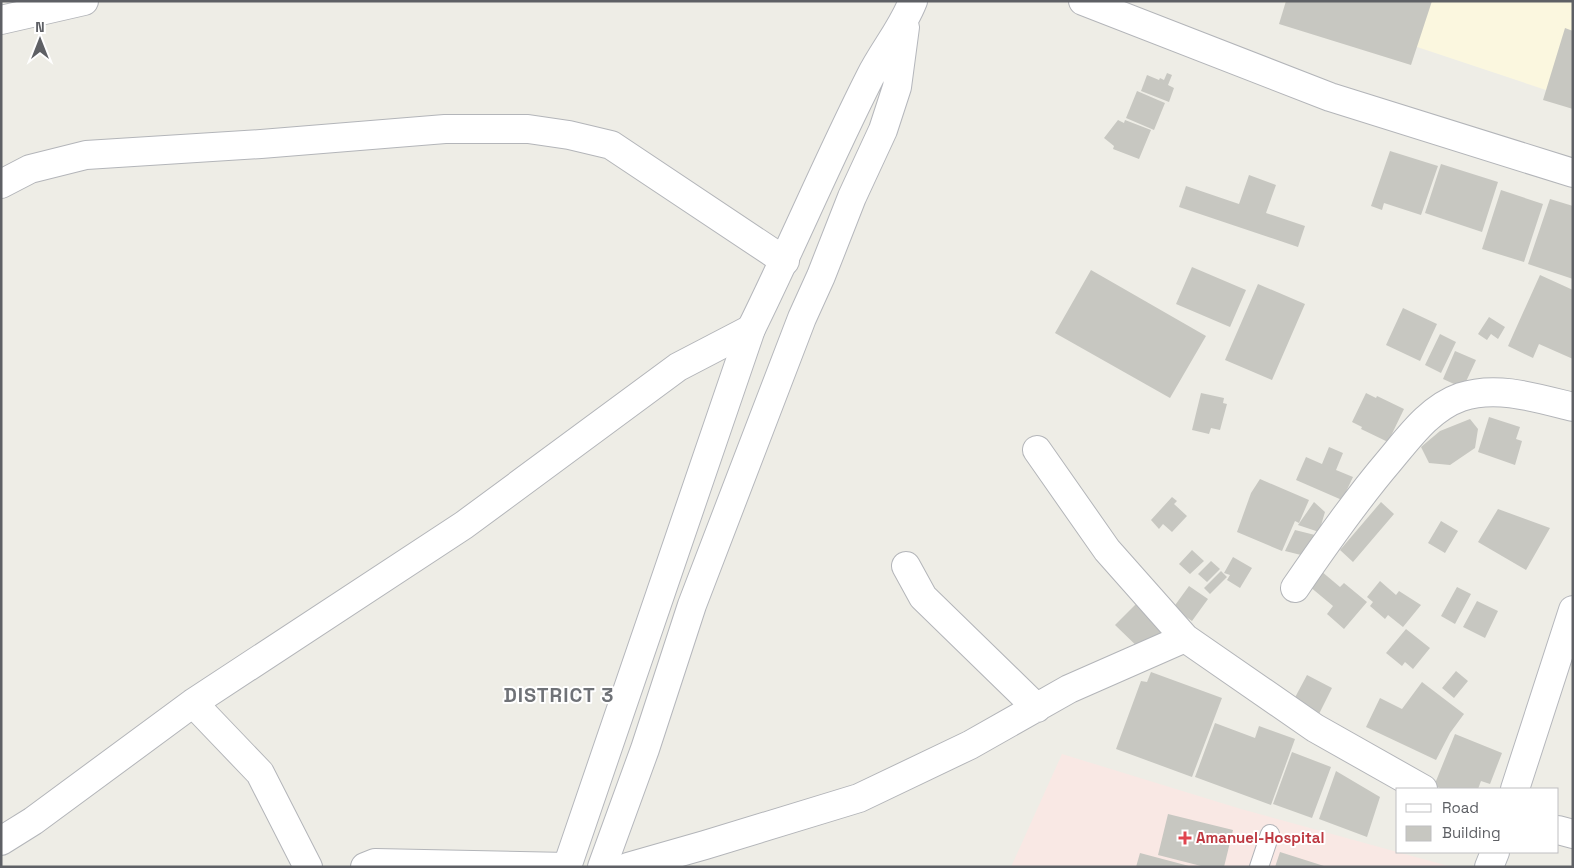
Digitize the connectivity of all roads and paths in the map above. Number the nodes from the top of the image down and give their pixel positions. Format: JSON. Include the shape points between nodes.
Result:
{"nodes":[{"id":1,"x":84,"y":1,"type":"edge"},
{"id":2,"x":930,"y":1,"type":"edge"},
{"id":3,"x":1083,"y":1,"type":"edge"},
{"id":4,"x":910,"y":10,"type":"edge"},
{"id":5,"x":1,"y":20,"type":"edge"},
{"id":6,"x":897,"y":87,"type":"junction"},
{"id":7,"x":1573,"y":173,"type":"edge"},
{"id":8,"x":1,"y":184,"type":"edge"},
{"id":9,"x":784,"y":261,"type":"junction"},
{"id":10,"x":750,"y":329,"type":"junction"},
{"id":11,"x":1573,"y":408,"type":"edge"},
{"id":12,"x":1037,"y":450,"type":"dead end"},
{"id":13,"x":906,"y":566,"type":"dead end"},
{"id":14,"x":1295,"y":588,"type":"dead end"},
{"id":15,"x":1573,"y":610,"type":"edge"},
{"id":16,"x":1185,"y":638,"type":"junction"},
{"id":17,"x":193,"y":703,"type":"junction"},
{"id":18,"x":1037,"y":708,"type":"junction"},
{"id":19,"x":1422,"y":788,"type":"edge"},
{"id":20,"x":1515,"y":788,"type":"edge"},
{"id":21,"x":1559,"y":830,"type":"edge"},
{"id":22,"x":1270,"y":834,"type":"dead end"},
{"id":23,"x":1573,"y":834,"type":"edge"},
{"id":24,"x":1,"y":841,"type":"edge"},
{"id":25,"x":1495,"y":853,"type":"edge"},
{"id":26,"x":308,"y":867,"type":"edge"},
{"id":27,"x":365,"y":867,"type":"edge"},
{"id":28,"x":567,"y":867,"type":"edge"},
{"id":29,"x":602,"y":867,"type":"edge"},
{"id":30,"x":628,"y":867,"type":"edge"},
{"id":31,"x":1259,"y":867,"type":"edge"},
{"id":32,"x":1489,"y":867,"type":"edge"}],
"edges":[{"from":1,"to":5,"type":"street"},
{"from":2,"to":6,"type":"street"},
{"from":3,"to":7,"type":"street","via":[[1330,97]]},
{"from":4,"to":6,"type":"street"},
{"from":4,"to":9,"type":"street","via":[[871,75]]},
{"from":6,"to":29,"type":"street","via":[[883,130],[802,318],[702,578]]},
{"from":8,"to":9,"type":"street","via":[[30,169],[86,155],[444,129],[528,129],[610,145]]},
{"from":9,"to":10,"type":"street"},
{"from":10,"to":17,"type":"street","via":[[678,367],[464,525]]},
{"from":10,"to":28,"type":"street"},
{"from":11,"to":14,"type":"street","via":[[1529,396],[1491,392],[1460,398],[1436,410],[1419,425],[1345,515]]},
{"from":12,"to":16,"type":"street","via":[[1107,550]]},
{"from":13,"to":18,"type":"street","via":[[923,597]]},
{"from":15,"to":20,"type":"street"},
{"from":16,"to":18,"type":"street","via":[[1069,689]]},
{"from":16,"to":19,"type":"street","via":[[1315,728]]},
{"from":17,"to":24,"type":"street"},
{"from":17,"to":26,"type":"street","via":[[260,773]]},
{"from":18,"to":30,"type":"street","via":[[970,745],[859,798]]},
{"from":21,"to":23,"type":"street"},
{"from":22,"to":31,"type":"lane"},
{"from":25,"to":32,"type":"street"},
{"from":27,"to":28,"type":"street","via":[[375,863]]}]}
